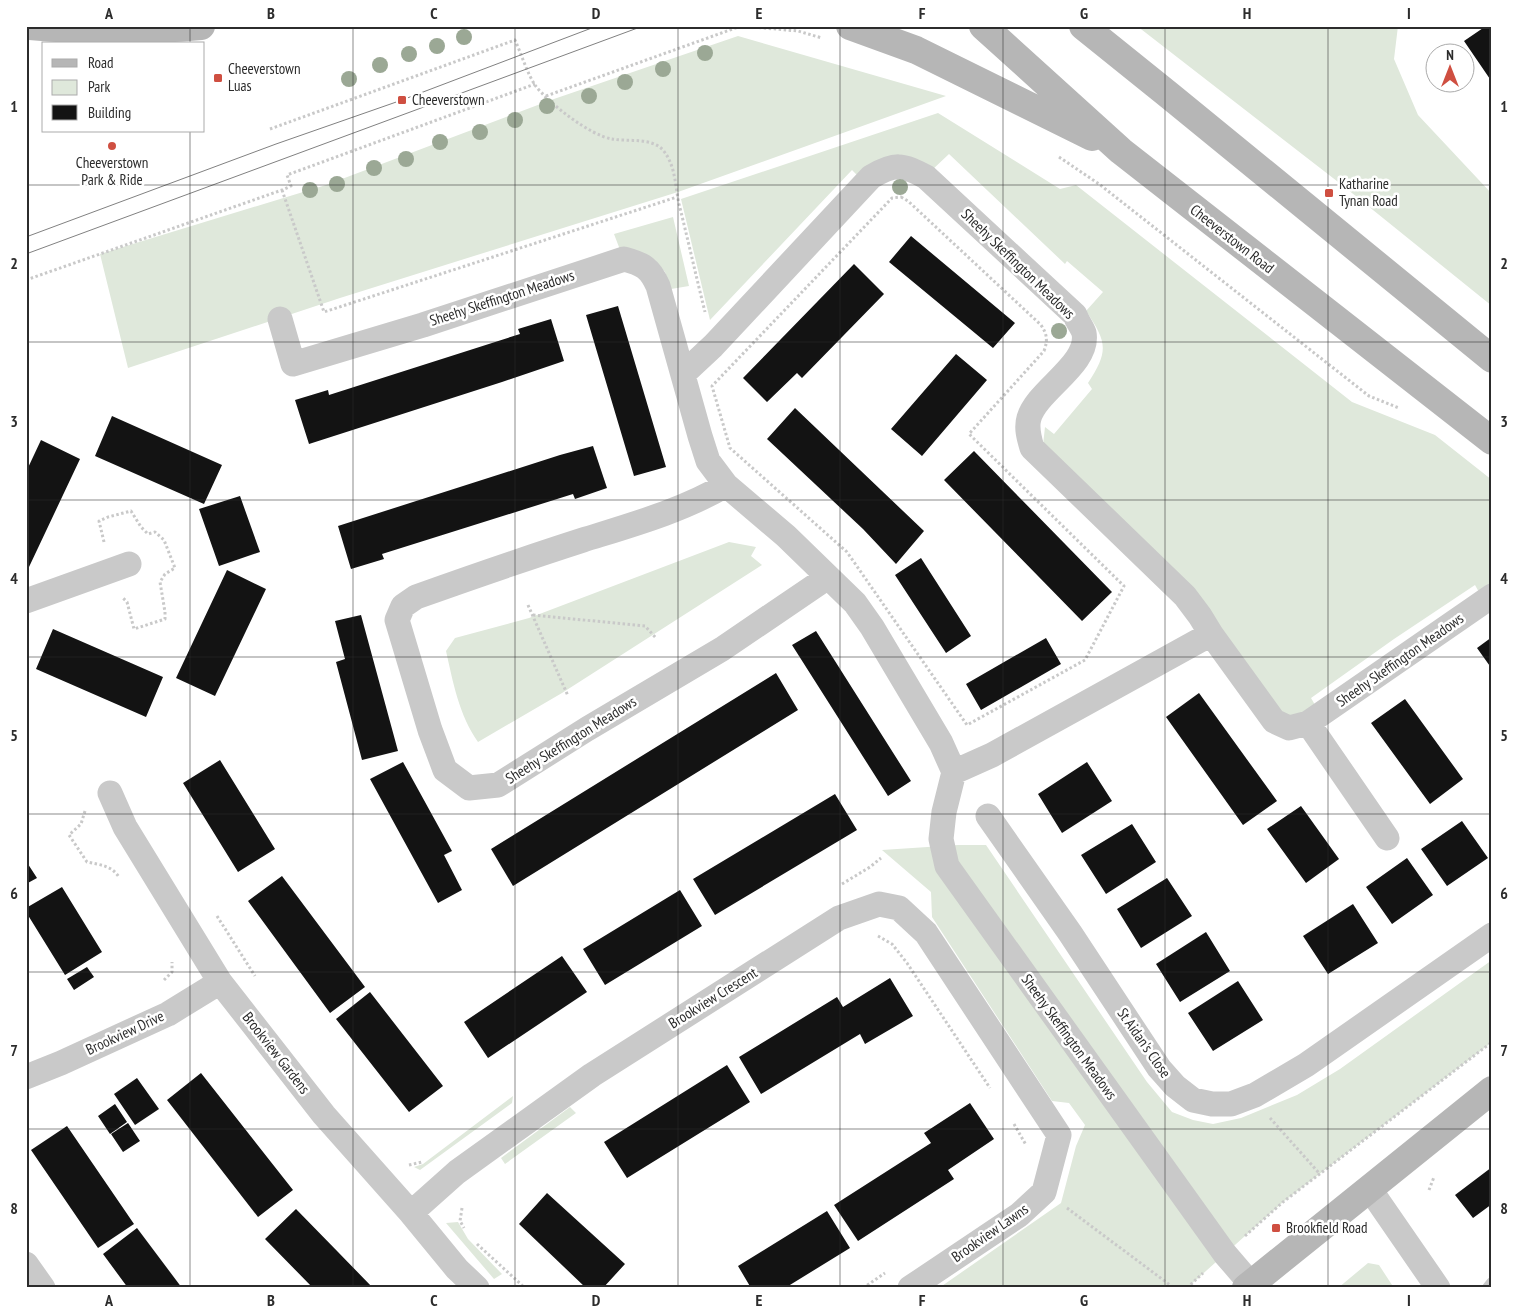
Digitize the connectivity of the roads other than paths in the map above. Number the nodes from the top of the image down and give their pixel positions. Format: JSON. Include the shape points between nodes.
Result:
{"nodes":[{"id":1,"x":30,"y":26,"type":"edge"},
{"id":2,"x":201,"y":26,"type":"edge"},
{"id":3,"x":850,"y":26,"type":"edge"},
{"id":4,"x":983,"y":26,"type":"edge"},
{"id":5,"x":1083,"y":26,"type":"edge"},
{"id":6,"x":1121,"y":151,"type":"junction"},
{"id":7,"x":280,"y":319,"type":"dead end"},
{"id":8,"x":1492,"y":359,"type":"edge"},
{"id":9,"x":683,"y":374,"type":"junction"},
{"id":10,"x":1492,"y":441,"type":"edge"},
{"id":11,"x":726,"y":486,"type":"junction"},
{"id":12,"x":129,"y":564,"type":"dead end"},
{"id":13,"x":828,"y":577,"type":"junction"},
{"id":14,"x":1492,"y":596,"type":"edge"},
{"id":15,"x":26,"y":601,"type":"edge"},
{"id":16,"x":1211,"y":634,"type":"junction"},
{"id":17,"x":1308,"y":723,"type":"junction"},
{"id":18,"x":954,"y":772,"type":"junction"},
{"id":19,"x":110,"y":793,"type":"dead end"},
{"id":20,"x":988,"y":816,"type":"dead end"},
{"id":21,"x":1387,"y":838,"type":"dead end"},
{"id":22,"x":1492,"y":935,"type":"edge"},
{"id":23,"x":220,"y":982,"type":"junction"},
{"id":24,"x":992,"y":1035,"type":"joint"},
{"id":25,"x":26,"y":1077,"type":"edge"},
{"id":26,"x":1492,"y":1090,"type":"edge"},
{"id":27,"x":1369,"y":1188,"type":"junction"},
{"id":28,"x":411,"y":1213,"type":"junction"},
{"id":29,"x":26,"y":1264,"type":"edge"},
{"id":30,"x":1492,"y":1283,"type":"edge"},
{"id":31,"x":1248,"y":1286,"type":"edge"},
{"id":32,"x":43,"y":1288,"type":"edge"},
{"id":33,"x":477,"y":1288,"type":"edge"},
{"id":34,"x":910,"y":1288,"type":"edge"},
{"id":35,"x":1438,"y":1288,"type":"edge"},
{"id":36,"x":1488,"y":1288,"type":"edge"}],
"edges":[{"from":1,"to":2,"type":"main road","via":[[82,30]]},
{"from":3,"to":6,"type":"main road","via":[[916,50]]},
{"from":4,"to":6,"type":"main road","name":"Cheeverstown Road"},
{"from":5,"to":8,"type":"main road"},
{"from":6,"to":10,"type":"main road","name":"Cheeverstown Road"},
{"from":7,"to":9,"type":"street","name":"Sheehy Skeffington Meadows","via":[[293,364],[624,259],[640,263],[653,274]]},
{"from":9,"to":11,"type":"street","name":"Sheehy Skeffington Meadows","via":[[708,460]]},
{"from":9,"to":16,"type":"street","name":"Sheehy Skeffington Meadows","via":[[714,346],[871,177],[887,167],[909,167],[926,177],[1075,316],[1084,332],[1083,347],[1029,418],[1032,448],[1185,596]]},
{"from":11,"to":13,"type":"street","name":"Sheehy Skeffington Meadows","via":[[786,536]]},
{"from":11,"to":13,"type":"street","name":"Sheehy Skeffington Meadows","via":[[646,519],[416,596],[403,606],[397,620],[445,770],[469,788],[498,785],[722,649]]},
{"from":12,"to":15,"type":"street"},
{"from":13,"to":18,"type":"street","name":"Sheehy Skeffington Meadows","via":[[855,603],[872,627],[941,743]]},
{"from":14,"to":17,"type":"street","name":"Sheehy Skeffington Meadows"},
{"from":16,"to":17,"type":"street","name":"Sheehy Skeffington Meadows","via":[[1274,721],[1289,728]]},
{"from":16,"to":18,"type":"street","via":[[992,755]]},
{"from":17,"to":21,"type":"street"},
{"from":18,"to":31,"type":"street","name":"Sheehy Skeffington Meadows","via":[[941,839],[947,866]]},
{"from":19,"to":23,"type":"street","name":"Brookview Gardens","via":[[124,827]]},
{"from":20,"to":22,"type":"street","name":"St Aidan's Close","via":[[1160,1068],[1193,1100],[1231,1104],[1255,1095],[1306,1065]]},
{"from":23,"to":25,"type":"street","name":"Brookview Drive","via":[[168,1014]]},
{"from":23,"to":28,"type":"street","name":"Brookview Gardens","via":[[324,1115]]},
{"from":24,"to":28,"type":"street","name":"Brookview Crescent","via":[[926,933],[899,908],[877,905],[839,918],[592,1075],[457,1172]]},
{"from":24,"to":34,"type":"street","name":"Brookview Lawns","via":[[1059,1135],[1044,1192],[1019,1215]]},
{"from":26,"to":27,"type":"main road"},
{"from":27,"to":31,"type":"main road"},
{"from":27,"to":35,"type":"street"},
{"from":28,"to":33,"type":"street","name":"Brookview Gardens"},
{"from":29,"to":32,"type":"street"},
{"from":30,"to":36,"type":"lane"}]}
